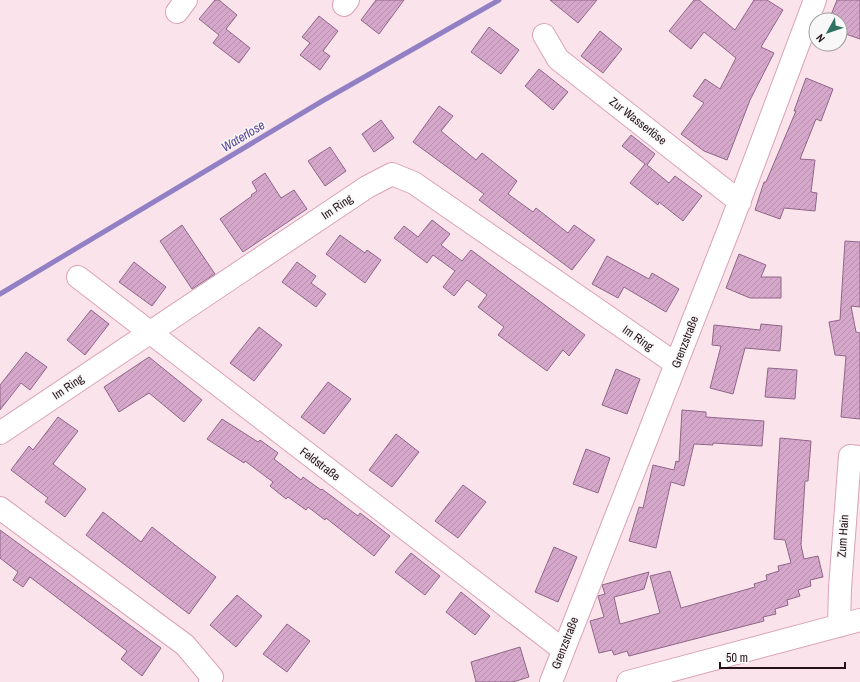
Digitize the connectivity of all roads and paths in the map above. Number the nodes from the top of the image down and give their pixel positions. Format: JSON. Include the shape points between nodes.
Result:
{"nodes":[{"id":1,"x":815,"y":0,"type":"edge"},
{"id":2,"x":544,"y":35,"type":"dead end"},
{"id":3,"x":740,"y":202,"type":"junction"},
{"id":4,"x":78,"y":277,"type":"dead end"},
{"id":5,"x":149,"y":333,"type":"junction"},
{"id":6,"x":676,"y":364,"type":"junction"},
{"id":7,"x":0,"y":433,"type":"edge"},
{"id":8,"x":860,"y":457,"type":"edge"},
{"id":9,"x":0,"y":508,"type":"edge"},
{"id":10,"x":850,"y":623,"type":"edge"},
{"id":11,"x":562,"y":649,"type":"junction"},
{"id":12,"x":557,"y":680,"type":"edge"},
{"id":13,"x":210,"y":682,"type":"edge"},
{"id":14,"x":628,"y":682,"type":"edge"}],
"edges":[{"from":1,"to":3,"type":"street","name":"Grenzstraße"},
{"from":2,"to":3,"type":"street","name":"Zur Wasserlöse","via":[[558,59]]},
{"from":3,"to":6,"type":"street","name":"Grenzstraße"},
{"from":4,"to":5,"type":"street","name":"Feldstraße"},
{"from":5,"to":6,"type":"street","name":"Im Ring","via":[[367,187],[392,174],[414,183]]},
{"from":5,"to":7,"type":"street","name":"Im Ring"},
{"from":5,"to":11,"type":"street","name":"Feldstraße"},
{"from":6,"to":11,"type":"street","name":"Grenzstraße"},
{"from":8,"to":10,"type":"street","name":"Zum Hain","via":[[850,456],[840,580]]},
{"from":9,"to":13,"type":"street","via":[[185,645],[212,677]]},
{"from":10,"to":14,"type":"street"},
{"from":11,"to":12,"type":"street","name":"Grenzstraße"}]}
